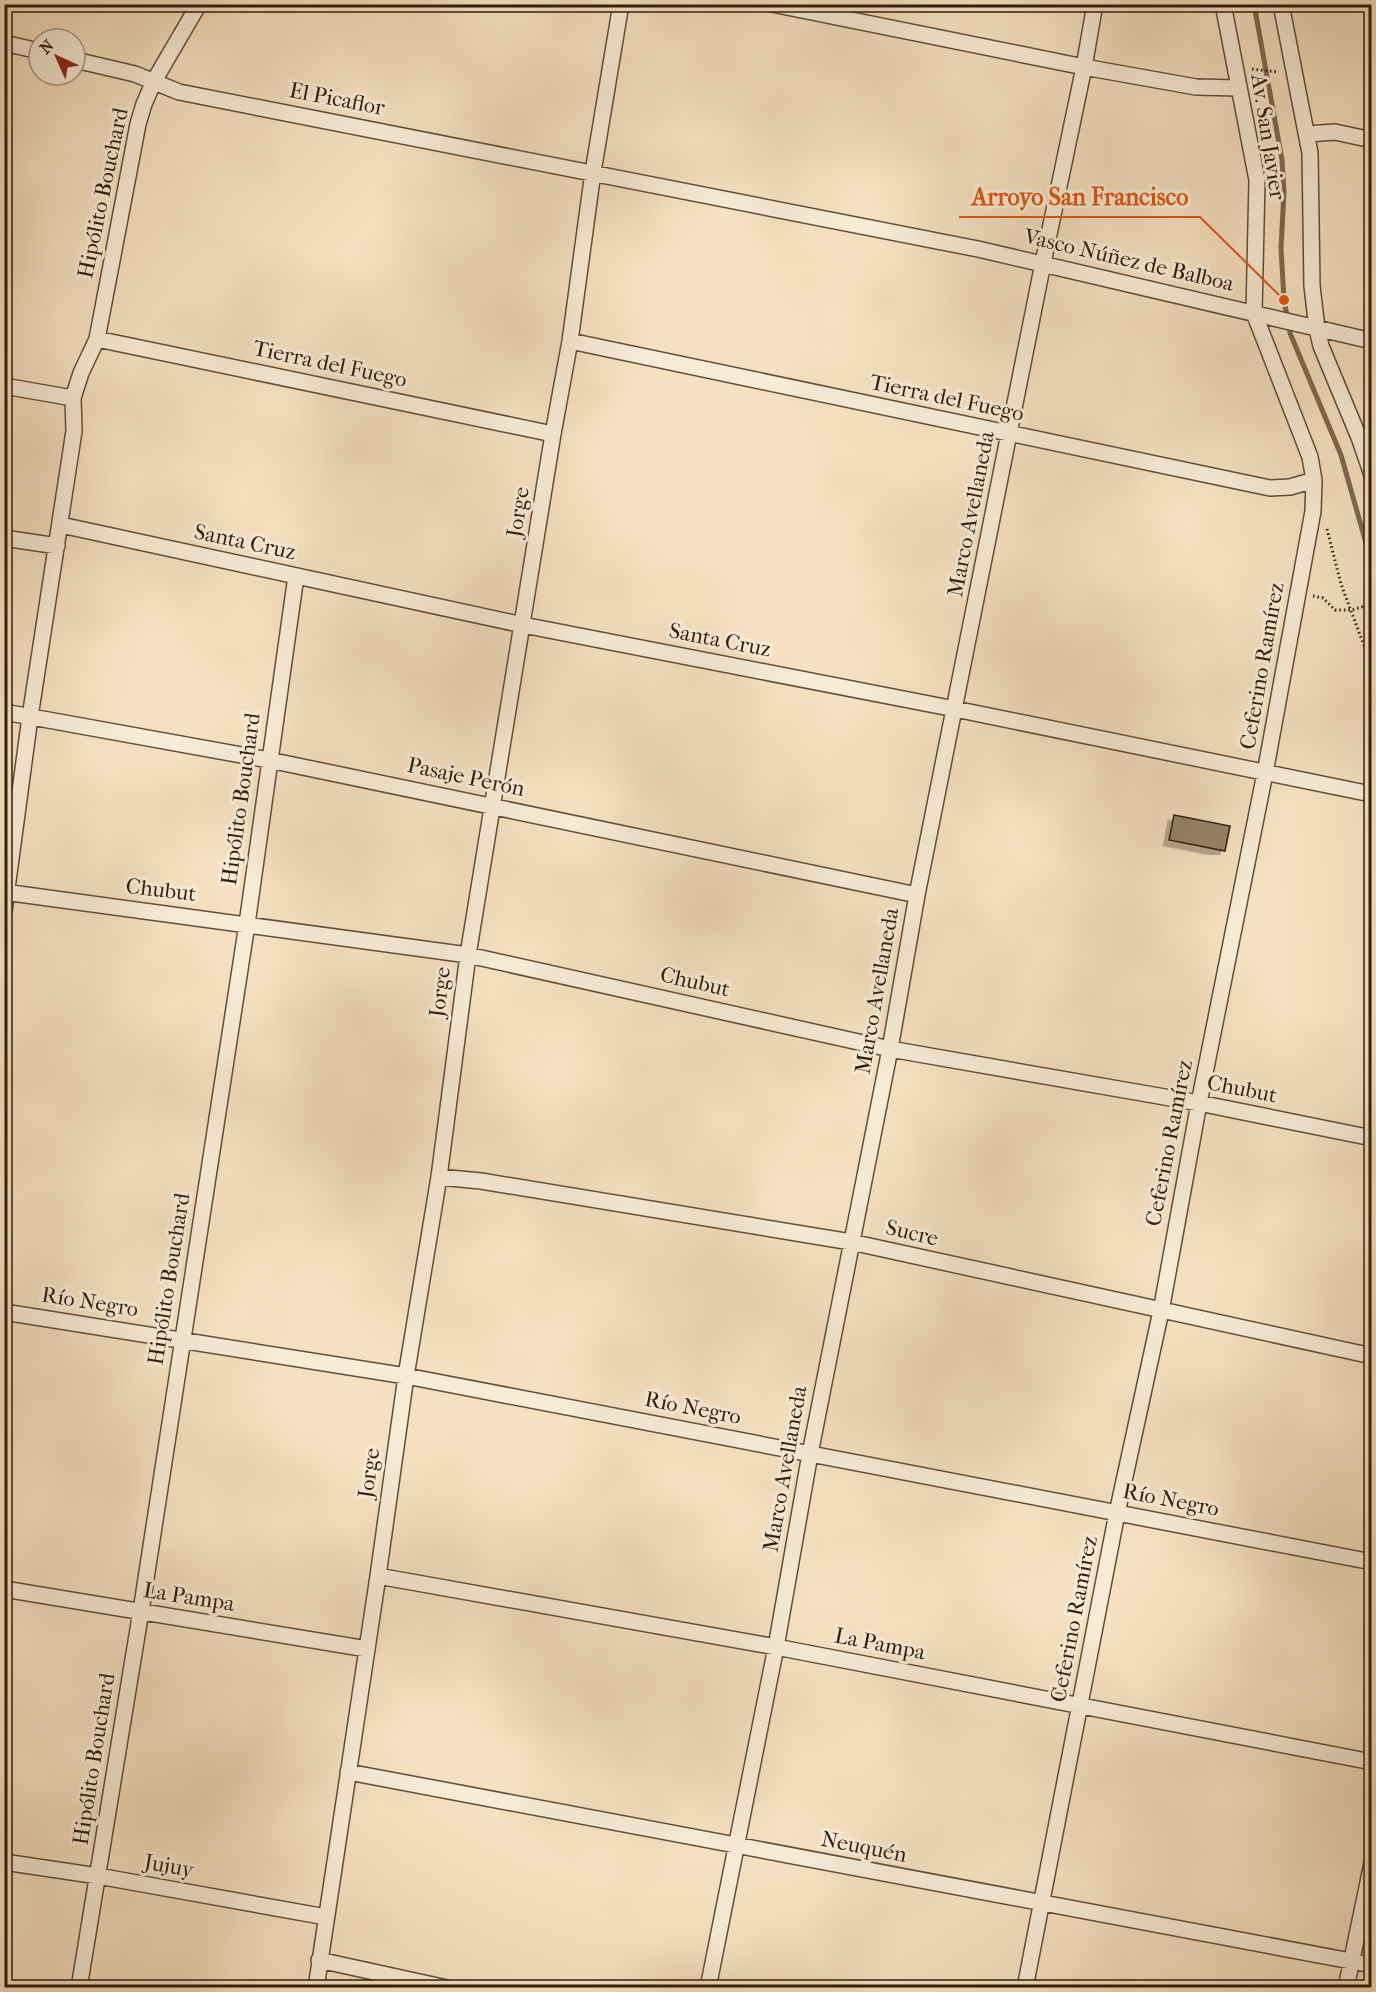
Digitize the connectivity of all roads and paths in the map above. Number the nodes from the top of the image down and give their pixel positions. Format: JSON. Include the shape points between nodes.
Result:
{"nodes":[{"id":1,"x":199,"y":4,"type":"edge"},
{"id":2,"x":621,"y":4,"type":"edge"},
{"id":3,"x":772,"y":4,"type":"edge"},
{"id":4,"x":1095,"y":4,"type":"edge"},
{"id":5,"x":1223,"y":4,"type":"edge"},
{"id":6,"x":1281,"y":4,"type":"edge"},
{"id":7,"x":4,"y":44,"type":"edge"},
{"id":8,"x":27,"y":49,"type":"edge"},
{"id":9,"x":87,"y":63,"type":"edge"},
{"id":10,"x":1084,"y":67,"type":"junction"},
{"id":11,"x":1255,"y":69,"type":"dead end"},
{"id":12,"x":1278,"y":72,"type":"dead end"},
{"id":13,"x":154,"y":81,"type":"junction"},
{"id":14,"x":1239,"y":88,"type":"junction"},
{"id":15,"x":1307,"y":134,"type":"junction"},
{"id":16,"x":1371,"y":140,"type":"edge"},
{"id":17,"x":593,"y":172,"type":"junction"},
{"id":18,"x":1043,"y":263,"type":"junction"},
{"id":19,"x":1260,"y":315,"type":"junction"},
{"id":20,"x":1310,"y":327,"type":"junction"},
{"id":21,"x":98,"y":339,"type":"junction"},
{"id":22,"x":570,"y":341,"type":"junction"},
{"id":23,"x":1371,"y":341,"type":"edge"},
{"id":24,"x":4,"y":387,"type":"edge"},
{"id":25,"x":73,"y":398,"type":"junction"},
{"id":26,"x":553,"y":434,"type":"junction"},
{"id":27,"x":1010,"y":434,"type":"junction"},
{"id":28,"x":1371,"y":475,"type":"edge"},
{"id":29,"x":1314,"y":480,"type":"junction"},
{"id":30,"x":61,"y":525,"type":"junction"},
{"id":31,"x":1327,"y":528,"type":"dead end"},
{"id":32,"x":4,"y":538,"type":"edge"},
{"id":33,"x":57,"y":546,"type":"junction"},
{"id":34,"x":296,"y":576,"type":"junction"},
{"id":35,"x":1298,"y":593,"type":"junction"},
{"id":36,"x":1371,"y":604,"type":"edge"},
{"id":37,"x":1351,"y":609,"type":"junction"},
{"id":38,"x":523,"y":625,"type":"junction"},
{"id":39,"x":1371,"y":667,"type":"edge"},
{"id":40,"x":955,"y":709,"type":"junction"},
{"id":41,"x":4,"y":712,"type":"edge"},
{"id":42,"x":30,"y":717,"type":"junction"},
{"id":43,"x":269,"y":759,"type":"junction"},
{"id":44,"x":1265,"y":773,"type":"junction"},
{"id":45,"x":1371,"y":796,"type":"edge"},
{"id":46,"x":492,"y":806,"type":"junction"},
{"id":47,"x":6,"y":892,"type":"edge"},
{"id":48,"x":917,"y":895,"type":"junction"},
{"id":49,"x":4,"y":910,"type":"edge"},
{"id":50,"x":247,"y":924,"type":"junction"},
{"id":51,"x":468,"y":955,"type":"junction"},
{"id":52,"x":890,"y":1049,"type":"junction"},
{"id":53,"x":1199,"y":1103,"type":"junction"},
{"id":54,"x":1371,"y":1138,"type":"edge"},
{"id":55,"x":439,"y":1177,"type":"junction"},
{"id":56,"x":851,"y":1242,"type":"junction"},
{"id":57,"x":4,"y":1311,"type":"edge"},
{"id":58,"x":1161,"y":1311,"type":"junction"},
{"id":59,"x":182,"y":1340,"type":"junction"},
{"id":60,"x":1371,"y":1356,"type":"edge"},
{"id":61,"x":406,"y":1376,"type":"junction"},
{"id":62,"x":810,"y":1454,"type":"junction"},
{"id":63,"x":1117,"y":1513,"type":"junction"},
{"id":64,"x":1371,"y":1562,"type":"edge"},
{"id":65,"x":378,"y":1576,"type":"junction"},
{"id":66,"x":4,"y":1589,"type":"edge"},
{"id":67,"x":141,"y":1611,"type":"junction"},
{"id":68,"x":776,"y":1647,"type":"junction"},
{"id":69,"x":367,"y":1649,"type":"junction"},
{"id":70,"x":1081,"y":1707,"type":"junction"},
{"id":71,"x":1371,"y":1762,"type":"edge"},
{"id":72,"x":348,"y":1772,"type":"junction"},
{"id":73,"x":736,"y":1845,"type":"junction"},
{"id":74,"x":4,"y":1862,"type":"edge"},
{"id":75,"x":1371,"y":1863,"type":"edge"},
{"id":76,"x":98,"y":1876,"type":"junction"},
{"id":77,"x":1042,"y":1904,"type":"junction"},
{"id":78,"x":326,"y":1917,"type":"junction"},
{"id":79,"x":319,"y":1960,"type":"junction"},
{"id":80,"x":1351,"y":1961,"type":"junction"},
{"id":81,"x":1371,"y":1965,"type":"edge"},
{"id":82,"x":80,"y":1988,"type":"edge"},
{"id":83,"x":316,"y":1988,"type":"edge"},
{"id":84,"x":447,"y":1988,"type":"edge"},
{"id":85,"x":708,"y":1988,"type":"edge"},
{"id":86,"x":1025,"y":1988,"type":"edge"},
{"id":87,"x":1346,"y":1988,"type":"edge"}],
"edges":[{"from":1,"to":13,"type":"street","name":"Hipólito Bouchard"},
{"from":2,"to":17,"type":"street","name":"Jorge"},
{"from":3,"to":10,"type":"street"},
{"from":4,"to":10,"type":"street","name":"Marco Avellaneda"},
{"from":5,"to":14,"type":"street","name":"Av. San Javier"},
{"from":6,"to":15,"type":"street"},
{"from":7,"to":8,"type":"street"},
{"from":9,"to":13,"type":"street","name":"El Picaflor"},
{"from":10,"to":14,"type":"street","via":[[1196,87]]},
{"from":10,"to":18,"type":"street","name":"Marco Avellaneda"},
{"from":11,"to":12,"type":"path"},
{"from":13,"to":17,"type":"street","name":"El Picaflor","via":[[179,92]]},
{"from":13,"to":21,"type":"street","name":"Hipólito Bouchard","via":[[138,124]]},
{"from":14,"to":19,"type":"street","name":"Av. San Javier","via":[[1257,180]]},
{"from":15,"to":16,"type":"street","via":[[1335,132]]},
{"from":15,"to":20,"type":"street"},
{"from":17,"to":18,"type":"street","name":"Vasco Núñez de Balboa"},
{"from":17,"to":22,"type":"street","name":"Jorge"},
{"from":18,"to":19,"type":"street","name":"Vasco Núñez de Balboa"},
{"from":18,"to":27,"type":"street","name":"Marco Avellaneda"},
{"from":19,"to":20,"type":"street","name":"Vasco Núñez de Balboa"},
{"from":19,"to":29,"type":"street","name":"Ceferino Ramírez","via":[[1310,458]]},
{"from":20,"to":23,"type":"street","name":"Vasco Núñez de Balboa"},
{"from":20,"to":28,"type":"street","via":[[1360,440]]},
{"from":21,"to":25,"type":"street","name":"Hipólito Bouchard"},
{"from":21,"to":26,"type":"street","name":"Tierra del Fuego"},
{"from":22,"to":26,"type":"street","name":"Jorge"},
{"from":22,"to":27,"type":"street","name":"Tierra del Fuego"},
{"from":24,"to":25,"type":"street"},
{"from":25,"to":30,"type":"street","via":[[74,431]]},
{"from":26,"to":38,"type":"street","name":"Jorge"},
{"from":27,"to":29,"type":"street","name":"Tierra del Fuego","via":[[1270,488]]},
{"from":27,"to":40,"type":"street","name":"Marco Avellaneda"},
{"from":29,"to":35,"type":"street","name":"Ceferino Ramírez","via":[[1313,511]]},
{"from":30,"to":33,"type":"street"},
{"from":30,"to":34,"type":"street","name":"Santa Cruz"},
{"from":31,"to":37,"type":"path"},
{"from":32,"to":33,"type":"street"},
{"from":33,"to":42,"type":"street"},
{"from":34,"to":38,"type":"street","name":"Santa Cruz"},
{"from":34,"to":43,"type":"street","name":"Hipólito Bouchard"},
{"from":35,"to":37,"type":"path","via":[[1323,598],[1335,610]]},
{"from":35,"to":44,"type":"street","name":"Ceferino Ramírez"},
{"from":36,"to":37,"type":"path"},
{"from":37,"to":39,"type":"path"},
{"from":38,"to":40,"type":"street","name":"Santa Cruz"},
{"from":38,"to":46,"type":"street","name":"Jorge"},
{"from":40,"to":44,"type":"street","name":"Santa Cruz"},
{"from":40,"to":48,"type":"street","name":"Marco Avellaneda"},
{"from":41,"to":42,"type":"street","name":"Pasaje Perón"},
{"from":42,"to":43,"type":"street","name":"Pasaje Perón"},
{"from":42,"to":47,"type":"street"},
{"from":43,"to":46,"type":"street","name":"Pasaje Perón"},
{"from":43,"to":50,"type":"street","name":"Hipólito Bouchard"},
{"from":44,"to":45,"type":"street","name":"Santa Cruz"},
{"from":44,"to":53,"type":"street","name":"Ceferino Ramírez"},
{"from":46,"to":48,"type":"street","name":"Pasaje Perón"},
{"from":46,"to":51,"type":"street","name":"Jorge"},
{"from":47,"to":49,"type":"street"},
{"from":47,"to":50,"type":"street","name":"Chubut"},
{"from":48,"to":52,"type":"street","name":"Marco Avellaneda"},
{"from":50,"to":51,"type":"street","name":"Chubut"},
{"from":50,"to":59,"type":"street","name":"Hipólito Bouchard"},
{"from":51,"to":52,"type":"street","name":"Chubut"},
{"from":51,"to":55,"type":"street","name":"Jorge"},
{"from":52,"to":53,"type":"street","name":"Chubut"},
{"from":52,"to":56,"type":"street","name":"Marco Avellaneda"},
{"from":53,"to":54,"type":"street","name":"Chubut"},
{"from":53,"to":58,"type":"street","name":"Ceferino Ramírez"},
{"from":55,"to":56,"type":"street","name":"Sucre"},
{"from":55,"to":61,"type":"street","name":"Jorge"},
{"from":56,"to":58,"type":"street","name":"Sucre"},
{"from":56,"to":62,"type":"street","name":"Marco Avellaneda"},
{"from":57,"to":59,"type":"street","name":"Río Negro"},
{"from":58,"to":60,"type":"street","name":"Sucre"},
{"from":58,"to":63,"type":"street","name":"Ceferino Ramírez"},
{"from":59,"to":61,"type":"street","name":"Río Negro"},
{"from":59,"to":67,"type":"street","name":"Hipólito Bouchard"},
{"from":61,"to":62,"type":"street","name":"Río Negro"},
{"from":61,"to":65,"type":"street","name":"Jorge"},
{"from":62,"to":63,"type":"street","name":"Río Negro"},
{"from":62,"to":68,"type":"street","name":"Marco Avellaneda"},
{"from":63,"to":64,"type":"street","name":"Río Negro"},
{"from":63,"to":70,"type":"street","name":"Ceferino Ramírez"},
{"from":65,"to":68,"type":"street","name":"La Pampa"},
{"from":65,"to":69,"type":"street","name":"Jorge"},
{"from":66,"to":67,"type":"street","name":"La Pampa"},
{"from":67,"to":69,"type":"street","name":"La Pampa"},
{"from":67,"to":76,"type":"street","name":"Hipólito Bouchard"},
{"from":68,"to":70,"type":"street","name":"La Pampa"},
{"from":68,"to":73,"type":"street","name":"Marco Avellaneda"},
{"from":69,"to":72,"type":"street","name":"Jorge"},
{"from":70,"to":71,"type":"street","name":"La Pampa"},
{"from":70,"to":77,"type":"street","name":"Ceferino Ramírez"},
{"from":72,"to":73,"type":"street","name":"Neuquén"},
{"from":72,"to":78,"type":"street","name":"Jorge"},
{"from":73,"to":77,"type":"street","name":"Neuquén"},
{"from":73,"to":85,"type":"street","name":"Marco Avellaneda"},
{"from":74,"to":76,"type":"street","name":"Jujuy"},
{"from":75,"to":80,"type":"street"},
{"from":76,"to":78,"type":"street","name":"Jujuy"},
{"from":76,"to":82,"type":"street","name":"Hipólito Bouchard"},
{"from":77,"to":80,"type":"street","name":"Neuquén"},
{"from":77,"to":86,"type":"street","name":"Ceferino Ramírez"},
{"from":78,"to":79,"type":"street","name":"Jorge"},
{"from":79,"to":83,"type":"street","name":"Jorge"},
{"from":79,"to":84,"type":"street"},
{"from":80,"to":81,"type":"street","name":"Neuquén"},
{"from":80,"to":87,"type":"street"}]}
